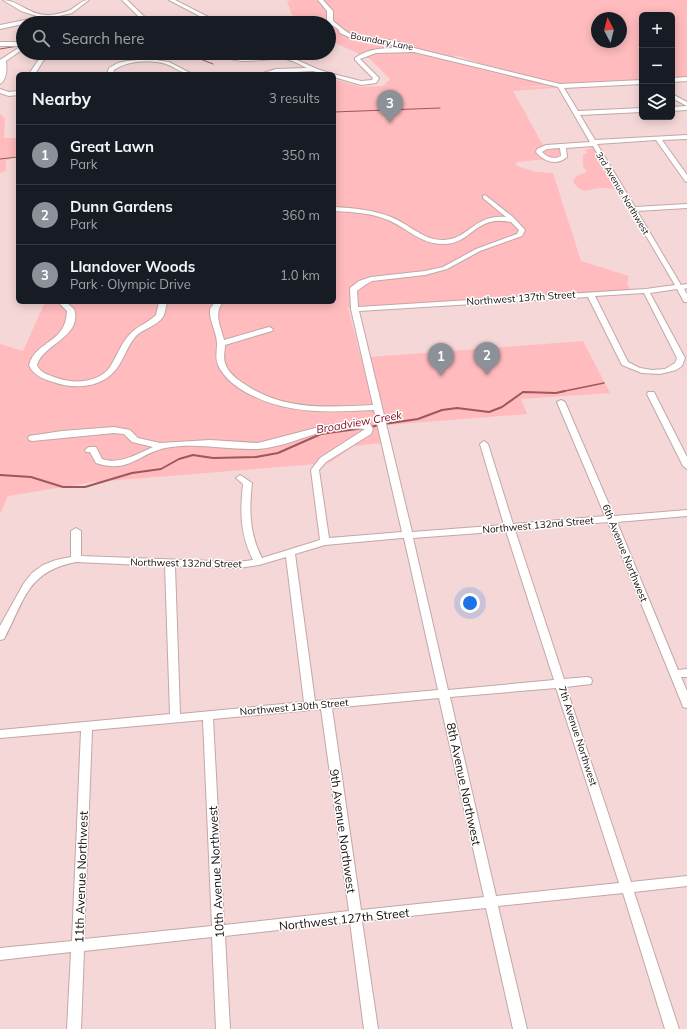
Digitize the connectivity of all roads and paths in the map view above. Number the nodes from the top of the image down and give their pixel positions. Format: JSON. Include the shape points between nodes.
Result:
{"nodes":[{"id":1,"x":5,"y":0,"type":"edge"},
{"id":2,"x":87,"y":0,"type":"edge"},
{"id":3,"x":124,"y":0,"type":"edge"},
{"id":4,"x":171,"y":0,"type":"edge"},
{"id":5,"x":320,"y":0,"type":"edge"},
{"id":6,"x":41,"y":16,"type":"edge"},
{"id":7,"x":55,"y":16,"type":"edge"},
{"id":8,"x":141,"y":16,"type":"edge"},
{"id":9,"x":205,"y":16,"type":"edge"},
{"id":10,"x":330,"y":16,"type":"edge"},
{"id":11,"x":16,"y":24,"type":"edge"},
{"id":12,"x":336,"y":26,"type":"edge"},
{"id":13,"x":0,"y":27,"type":"edge"},
{"id":14,"x":0,"y":44,"type":"edge"},
{"id":15,"x":16,"y":44,"type":"edge"},
{"id":16,"x":16,"y":51,"type":"edge"},
{"id":17,"x":41,"y":60,"type":"edge"},
{"id":18,"x":160,"y":60,"type":"edge"},
{"id":19,"x":160,"y":60,"type":"edge"},
{"id":20,"x":293,"y":60,"type":"edge"},
{"id":21,"x":462,"y":62,"type":"junction"},
{"id":22,"x":315,"y":70,"type":"junction"},
{"id":23,"x":33,"y":72,"type":"edge"},
{"id":24,"x":110,"y":72,"type":"edge"},
{"id":25,"x":185,"y":72,"type":"edge"},
{"id":26,"x":272,"y":72,"type":"edge"},
{"id":27,"x":322,"y":72,"type":"edge"},
{"id":28,"x":336,"y":76,"type":"edge"},
{"id":29,"x":675,"y":80,"type":"edge"},
{"id":30,"x":687,"y":80,"type":"edge"},
{"id":31,"x":0,"y":82,"type":"edge"},
{"id":32,"x":639,"y":82,"type":"edge"},
{"id":33,"x":560,"y":86,"type":"junction"},
{"id":34,"x":0,"y":91,"type":"edge"},
{"id":35,"x":16,"y":92,"type":"edge"},
{"id":36,"x":675,"y":98,"type":"edge"},
{"id":37,"x":687,"y":104,"type":"edge"},
{"id":38,"x":687,"y":108,"type":"edge"},
{"id":39,"x":675,"y":109,"type":"edge"},
{"id":40,"x":639,"y":110,"type":"edge"},
{"id":41,"x":576,"y":113,"type":"junction"},
{"id":42,"x":687,"y":137,"type":"edge"},
{"id":43,"x":658,"y":139,"type":"junction"},
{"id":44,"x":594,"y":143,"type":"junction"},
{"id":45,"x":563,"y":146,"type":"dead end"},
{"id":46,"x":687,"y":180,"type":"edge"},
{"id":47,"x":485,"y":197,"type":"dead end"},
{"id":48,"x":687,"y":206,"type":"edge"},
{"id":49,"x":336,"y":209,"type":"edge"},
{"id":50,"x":632,"y":209,"type":"junction"},
{"id":51,"x":511,"y":220,"type":"junction"},
{"id":52,"x":683,"y":287,"type":"edge"},
{"id":53,"x":646,"y":291,"type":"junction"},
{"id":54,"x":590,"y":294,"type":"junction"},
{"id":55,"x":687,"y":300,"type":"edge"},
{"id":56,"x":64,"y":304,"type":"edge"},
{"id":57,"x":162,"y":304,"type":"edge"},
{"id":58,"x":216,"y":304,"type":"edge"},
{"id":59,"x":356,"y":309,"type":"junction"},
{"id":60,"x":269,"y":330,"type":"dead end"},
{"id":61,"x":222,"y":343,"type":"junction"},
{"id":62,"x":651,"y":394,"type":"dead end"},
{"id":63,"x":561,"y":402,"type":"dead end"},
{"id":64,"x":379,"y":409,"type":"junction"},
{"id":65,"x":32,"y":438,"type":"dead end"},
{"id":66,"x":484,"y":444,"type":"dead end"},
{"id":67,"x":167,"y":446,"type":"junction"},
{"id":68,"x":89,"y":450,"type":"dead end"},
{"id":69,"x":687,"y":466,"type":"edge"},
{"id":70,"x":240,"y":478,"type":"dead end"},
{"id":71,"x":687,"y":513,"type":"edge"},
{"id":72,"x":611,"y":519,"type":"junction"},
{"id":73,"x":509,"y":527,"type":"junction"},
{"id":74,"x":76,"y":531,"type":"dead end"},
{"id":75,"x":407,"y":535,"type":"junction"},
{"id":76,"x":325,"y":542,"type":"junction"},
{"id":77,"x":290,"y":552,"type":"junction"},
{"id":78,"x":76,"y":559,"type":"junction"},
{"id":79,"x":259,"y":562,"type":"junction"},
{"id":80,"x":170,"y":563,"type":"junction"},
{"id":81,"x":0,"y":636,"type":"edge"},
{"id":82,"x":687,"y":673,"type":"edge"},
{"id":83,"x":675,"y":674,"type":"junction"},
{"id":84,"x":587,"y":681,"type":"dead end"},
{"id":85,"x":560,"y":683,"type":"junction"},
{"id":86,"x":444,"y":694,"type":"junction"},
{"id":87,"x":326,"y":704,"type":"junction"},
{"id":88,"x":687,"y":704,"type":"edge"},
{"id":89,"x":310,"y":706,"type":"junction"},
{"id":90,"x":208,"y":715,"type":"junction"},
{"id":91,"x":175,"y":718,"type":"junction"},
{"id":92,"x":87,"y":726,"type":"junction"},
{"id":93,"x":0,"y":734,"type":"edge"},
{"id":94,"x":687,"y":882,"type":"edge"},
{"id":95,"x":628,"y":888,"type":"junction"},
{"id":96,"x":490,"y":902,"type":"junction"},
{"id":97,"x":355,"y":918,"type":"junction"},
{"id":98,"x":218,"y":932,"type":"junction"},
{"id":99,"x":78,"y":947,"type":"junction"},
{"id":100,"x":0,"y":954,"type":"edge"},
{"id":101,"x":74,"y":1029,"type":"edge"},
{"id":102,"x":223,"y":1029,"type":"edge"},
{"id":103,"x":371,"y":1029,"type":"edge"},
{"id":104,"x":520,"y":1029,"type":"edge"},
{"id":105,"x":672,"y":1029,"type":"edge"}],
"edges":[{"from":1,"to":6,"type":"street"},
{"from":2,"to":7,"type":"street","via":[[70,12]]},
{"from":3,"to":8,"type":"street"},
{"from":4,"to":9,"type":"street"},
{"from":5,"to":10,"type":"street","name":"Boundary Lane","via":[[330,11]]},
{"from":11,"to":13,"type":"street"},
{"from":12,"to":21,"type":"street","name":"Boundary Lane","via":[[347,35],[449,54]]},
{"from":14,"to":15,"type":"street"},
{"from":16,"to":31,"type":"street","via":[[3,60],[4,71]]},
{"from":17,"to":23,"type":"street"},
{"from":18,"to":24,"type":"street","via":[[116,65]]},
{"from":19,"to":25,"type":"street"},
{"from":20,"to":22,"type":"street"},
{"from":21,"to":28,"type":"street","name":"Boundary Lane","via":[[414,50],[389,50],[357,58],[376,78],[374,82],[361,83]]},
{"from":21,"to":33,"type":"street","name":"Boundary Lane"},
{"from":22,"to":26,"type":"street"},
{"from":22,"to":27,"type":"street"},
{"from":29,"to":30,"type":"street"},
{"from":32,"to":33,"type":"street","name":"Boundary Lane"},
{"from":33,"to":41,"type":"street","name":"3rd Avenue Northwest"},
{"from":34,"to":35,"type":"street","via":[[10,94]]},
{"from":36,"to":37,"type":"street"},
{"from":38,"to":39,"type":"street"},
{"from":40,"to":41,"type":"street"},
{"from":41,"to":44,"type":"street","name":"3rd Avenue Northwest"},
{"from":42,"to":43,"type":"street"},
{"from":43,"to":44,"type":"street"},
{"from":43,"to":46,"type":"street"},
{"from":44,"to":45,"type":"street"},
{"from":44,"to":50,"type":"street","name":"3rd Avenue Northwest"},
{"from":47,"to":51,"type":"street"},
{"from":48,"to":50,"type":"street"},
{"from":49,"to":51,"type":"street","via":[[390,219],[424,238],[438,241],[462,238],[485,220]]},
{"from":50,"to":52,"type":"street","name":"3rd Avenue Northwest"},
{"from":51,"to":59,"type":"street","name":"8th Avenue Northwest","via":[[521,228],[520,235],[478,250],[446,268],[425,274],[376,278],[362,282],[353,290]]},
{"from":52,"to":53,"type":"street","name":"Northwest 137th Street"},
{"from":52,"to":55,"type":"street","name":"3rd Avenue Northwest"},
{"from":53,"to":54,"type":"street","name":"Northwest 137th Street"},
{"from":53,"to":54,"type":"street","via":[[681,358],[677,366],[662,371],[644,371],[625,363]]},
{"from":54,"to":59,"type":"street","name":"Northwest 137th Street"},
{"from":56,"to":57,"type":"street","via":[[71,311],[68,328],[59,339],[36,357],[33,365],[36,371],[45,376],[63,383],[76,384],[95,380],[110,372],[132,336],[158,318],[162,312]]},
{"from":58,"to":61,"type":"street","via":[[213,311]]},
{"from":59,"to":64,"type":"street","name":"8th Avenue Northwest"},
{"from":60,"to":61,"type":"street"},
{"from":61,"to":64,"type":"street","via":[[221,361],[228,374],[242,386],[267,400],[288,407],[311,410]]},
{"from":62,"to":69,"type":"street"},
{"from":63,"to":72,"type":"street","name":"6th Avenue Northwest"},
{"from":64,"to":75,"type":"street","name":"8th Avenue Northwest"},
{"from":65,"to":67,"type":"street","via":[[114,430],[127,432],[135,440]]},
{"from":66,"to":73,"type":"street","name":"7th Avenue Northwest"},
{"from":67,"to":68,"type":"street","via":[[114,464],[98,461],[93,449]]},
{"from":67,"to":76,"type":"street","via":[[210,443],[268,445],[319,429],[349,426],[368,428],[368,432],[320,463],[314,474]]},
{"from":70,"to":79,"type":"street","via":[[248,483],[245,504],[250,544]]},
{"from":71,"to":72,"type":"street","name":"Northwest 132nd Street"},
{"from":72,"to":73,"type":"street","name":"Northwest 132nd Street"},
{"from":72,"to":83,"type":"street","name":"6th Avenue Northwest"},
{"from":73,"to":75,"type":"street","name":"Northwest 132nd Street"},
{"from":73,"to":85,"type":"street","name":"7th Avenue Northwest"},
{"from":74,"to":78,"type":"street"},
{"from":75,"to":76,"type":"street","name":"Northwest 132nd Street"},
{"from":75,"to":86,"type":"street","name":"8th Avenue Northwest"},
{"from":76,"to":77,"type":"street","name":"Northwest 132nd Street"},
{"from":77,"to":79,"type":"street","name":"Northwest 132nd Street"},
{"from":77,"to":89,"type":"street"},
{"from":78,"to":80,"type":"street","name":"Northwest 132nd Street"},
{"from":78,"to":81,"type":"street","name":"Northwest 132nd Street","via":[[55,563],[40,570],[28,584]]},
{"from":79,"to":80,"type":"street","name":"Northwest 132nd Street","via":[[231,565]]},
{"from":80,"to":91,"type":"street"},
{"from":82,"to":83,"type":"street"},
{"from":83,"to":88,"type":"street","name":"6th Avenue Northwest"},
{"from":84,"to":85,"type":"street","name":"Northwest 130th Street"},
{"from":85,"to":86,"type":"street","name":"Northwest 130th Street"},
{"from":85,"to":95,"type":"street","name":"7th Avenue Northwest"},
{"from":86,"to":87,"type":"street","name":"Northwest 130th Street"},
{"from":86,"to":96,"type":"street","name":"8th Avenue Northwest"},
{"from":87,"to":89,"type":"street","name":"Northwest 130th Street"},
{"from":87,"to":97,"type":"street","name":"9th Avenue Northwest"},
{"from":89,"to":90,"type":"street","name":"Northwest 130th Street"},
{"from":90,"to":91,"type":"street","name":"Northwest 130th Street"},
{"from":90,"to":98,"type":"street","name":"10th Avenue Northwest"},
{"from":91,"to":92,"type":"street","name":"Northwest 130th Street"},
{"from":92,"to":93,"type":"street","name":"Northwest 130th Street"},
{"from":92,"to":99,"type":"street","name":"11th Avenue Northwest"},
{"from":94,"to":95,"type":"street","name":"Northwest 127th Street"},
{"from":95,"to":96,"type":"street","name":"Northwest 127th Street"},
{"from":95,"to":105,"type":"street","name":"7th Avenue Northwest"},
{"from":96,"to":97,"type":"street","name":"Northwest 127th Street"},
{"from":96,"to":104,"type":"street","name":"8th Avenue Northwest"},
{"from":97,"to":98,"type":"street","name":"Northwest 127th Street"},
{"from":97,"to":103,"type":"street","name":"9th Avenue Northwest"},
{"from":98,"to":99,"type":"street","name":"Northwest 127th Street"},
{"from":98,"to":102,"type":"street","name":"10th Avenue Northwest"},
{"from":99,"to":100,"type":"street","name":"Northwest 127th Street"},
{"from":99,"to":101,"type":"street","name":"11th Avenue Northwest"}]}
